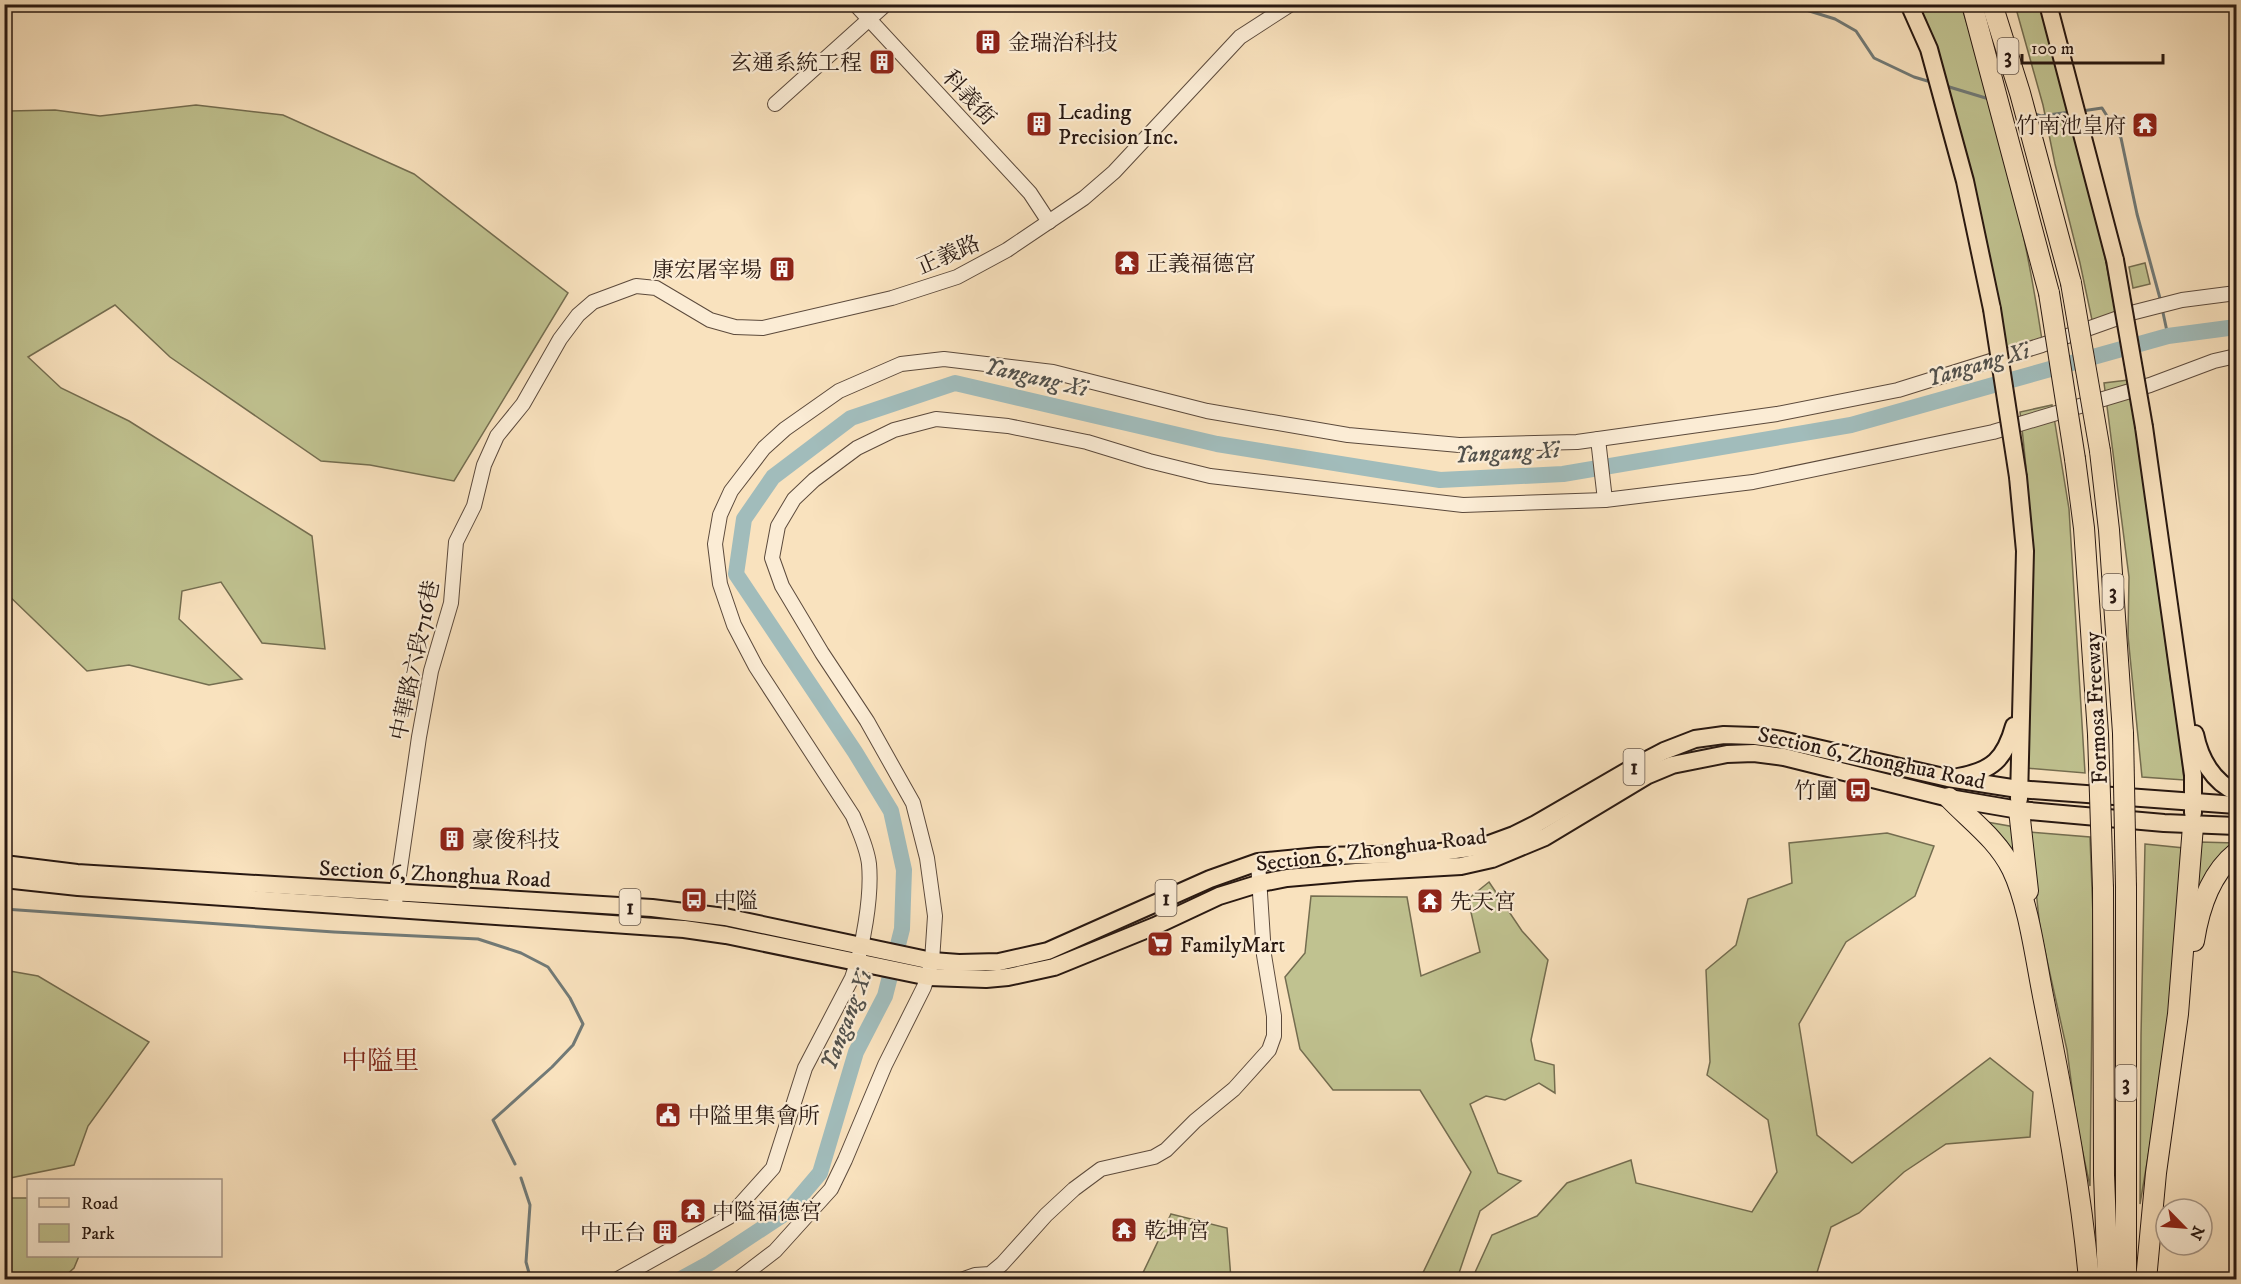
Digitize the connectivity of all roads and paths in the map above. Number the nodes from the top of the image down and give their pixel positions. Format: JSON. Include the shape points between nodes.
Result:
{"nodes":[{"id":1,"x":855,"y":4,"type":"edge"},
{"id":2,"x":886,"y":4,"type":"edge"},
{"id":3,"x":1291,"y":4,"type":"edge"},
{"id":4,"x":1909,"y":4,"type":"edge"},
{"id":5,"x":1972,"y":4,"type":"edge"},
{"id":6,"x":1992,"y":4,"type":"edge"},
{"id":7,"x":2049,"y":4,"type":"edge"},
{"id":8,"x":869,"y":20,"type":"junction"},
{"id":9,"x":775,"y":104,"type":"dead end"},
{"id":10,"x":1049,"y":222,"type":"junction"},
{"id":11,"x":2236,"y":293,"type":"edge"},
{"id":12,"x":560,"y":339,"type":"joint"},
{"id":13,"x":2236,"y":356,"type":"edge"},
{"id":14,"x":1598,"y":439,"type":"junction"},
{"id":15,"x":1605,"y":500,"type":"junction"},
{"id":16,"x":2022,"y":663,"type":"junction"},
{"id":17,"x":2180,"y":684,"type":"junction"},
{"id":18,"x":1949,"y":788,"type":"junction"},
{"id":19,"x":2019,"y":789,"type":"junction"},
{"id":20,"x":2236,"y":792,"type":"edge"},
{"id":21,"x":2193,"y":803,"type":"junction"},
{"id":22,"x":2236,"y":805,"type":"edge"},
{"id":23,"x":2019,"y":810,"type":"junction"},
{"id":24,"x":2193,"y":826,"type":"junction"},
{"id":25,"x":2236,"y":826,"type":"edge"},
{"id":26,"x":2236,"y":853,"type":"edge"},
{"id":27,"x":1258,"y":862,"type":"junction"},
{"id":28,"x":4,"y":864,"type":"edge"},
{"id":29,"x":4,"y":879,"type":"edge"},
{"id":30,"x":1261,"y":883,"type":"junction"},
{"id":31,"x":395,"y":900,"type":"junction"},
{"id":32,"x":2031,"y":939,"type":"junction"},
{"id":33,"x":858,"y":954,"type":"junction"},
{"id":34,"x":930,"y":969,"type":"junction"},
{"id":35,"x":2178,"y":1014,"type":"junction"},
{"id":36,"x":616,"y":1280,"type":"edge"},
{"id":37,"x":737,"y":1280,"type":"edge"},
{"id":38,"x":961,"y":1280,"type":"edge"},
{"id":39,"x":2089,"y":1280,"type":"edge"},
{"id":40,"x":2108,"y":1280,"type":"edge"},
{"id":41,"x":2126,"y":1280,"type":"edge"},
{"id":42,"x":2146,"y":1280,"type":"edge"}],
"edges":[{"from":1,"to":8,"type":"street","name":"科義街"},
{"from":2,"to":8,"type":"street"},
{"from":3,"to":10,"type":"street","name":"正義路","via":[[1240,37],[1114,172]]},
{"from":4,"to":16,"type":"main road","bridge":true,"via":[[1929,48],[1965,181],[1992,309],[2018,477],[2025,551]]},
{"from":5,"to":40,"type":"highway","name":"Formosa Freeway","number":"3","bridge":true,"via":[[2049,293],[2085,528],[2103,888]]},
{"from":6,"to":41,"type":"highway","name":"Formosa Freeway","number":"3","bridge":true,"via":[[2071,283],[2100,451],[2109,530],[2122,733],[2126,887]]},
{"from":7,"to":17,"type":"main road","bridge":true,"via":[[2115,260],[2144,427]]},
{"from":8,"to":9,"type":"street"},
{"from":8,"to":10,"type":"street","name":"科義街","via":[[1030,193]]},
{"from":10,"to":12,"type":"street","name":"正義路","via":[[957,277],[892,298],[763,327],[735,327],[710,320],[656,288],[636,286],[593,302]]},
{"from":11,"to":14,"type":"street","via":[[2155,306],[1898,390],[1777,414]]},
{"from":12,"to":31,"type":"street","name":"中華路六段716巷","via":[[523,404],[497,436],[484,465],[474,506],[456,542],[451,603],[431,671]]},
{"from":13,"to":15,"type":"street","via":[[1994,432],[1753,482]]},
{"from":14,"to":15,"type":"street"},
{"from":14,"to":33,"type":"street","via":[[1459,445],[1348,435],[1207,411],[1053,372],[944,359],[901,364],[839,392],[784,429],[731,491],[720,515],[715,544],[720,584],[734,625],[756,667],[852,816],[863,842],[869,892]]},
{"from":15,"to":34,"type":"street","via":[[1463,505],[1210,476],[1087,442],[1008,426],[936,419],[894,430],[857,448],[794,499],[778,526],[772,558],[782,586],[913,803],[927,858],[935,916]]},
{"from":16,"to":18,"type":"main road","via":[[2009,745],[1995,764]]},
{"from":16,"to":19,"type":"main road"},
{"from":17,"to":20,"type":"main road","via":[[2203,760],[2220,781]]},
{"from":17,"to":21,"type":"main road"},
{"from":18,"to":19,"type":"main road","name":"Section 6, Zhonghua Road","number":"1"},
{"from":18,"to":23,"type":"main road","name":"Section 6, Zhonghua Road","number":"1"},
{"from":18,"to":27,"type":"main road","name":"Section 6, Zhonghua Road","number":"1","via":[[1782,740],[1724,735],[1664,751],[1514,836],[1484,846],[1426,854],[1319,856]]},
{"from":18,"to":30,"type":"main road","name":"Section 6, Zhonghua Road","number":"1","via":[[1784,757],[1727,754],[1672,765],[1648,775],[1545,837],[1492,859],[1461,866]]},
{"from":18,"to":32,"type":"highway","via":[[2012,870]]},
{"from":19,"to":21,"type":"main road","name":"Section 6, Zhonghua Road","number":"1"},
{"from":19,"to":23,"type":"main road"},
{"from":21,"to":22,"type":"main road","name":"Section 6, Zhonghua Road","number":"1"},
{"from":21,"to":24,"type":"main road"},
{"from":23,"to":24,"type":"main road","name":"Section 6, Zhonghua Road","number":"1"},
{"from":23,"to":32,"type":"highway"},
{"from":24,"to":25,"type":"main road","name":"Section 6, Zhonghua Road","number":"1"},
{"from":24,"to":35,"type":"highway"},
{"from":26,"to":35,"type":"highway","via":[[2220,870],[2205,897]]},
{"from":27,"to":30,"type":"street"},
{"from":27,"to":34,"type":"main road","name":"Section 6, Zhonghua Road","number":"1","via":[[1210,879],[1048,951],[999,962],[959,963]]},
{"from":28,"to":31,"type":"main road","name":"Section 6, Zhonghua Road","number":"1"},
{"from":29,"to":31,"type":"main road","name":"Section 6, Zhonghua Road","number":"1","via":[[78,887]]},
{"from":30,"to":34,"type":"main road","name":"Section 6, Zhonghua Road","number":"1","via":[[1219,896],[1054,967],[986,979]]},
{"from":30,"to":38,"type":"street","via":[[1264,955],[1274,1036],[1260,1062],[1166,1150],[1154,1157],[1101,1169],[1046,1215],[990,1274]]},
{"from":31,"to":33,"type":"main road","name":"Section 6, Zhonghua Road","number":"1","via":[[684,928]]},
{"from":32,"to":39,"type":"highway","via":[[2061,1088]]},
{"from":33,"to":34,"type":"main road","number":"1"},
{"from":33,"to":36,"type":"street","via":[[852,978],[805,1068],[773,1168],[729,1217]]},
{"from":34,"to":37,"type":"street","via":[[831,1189],[775,1251]]},
{"from":35,"to":42,"type":"highway"}]}
